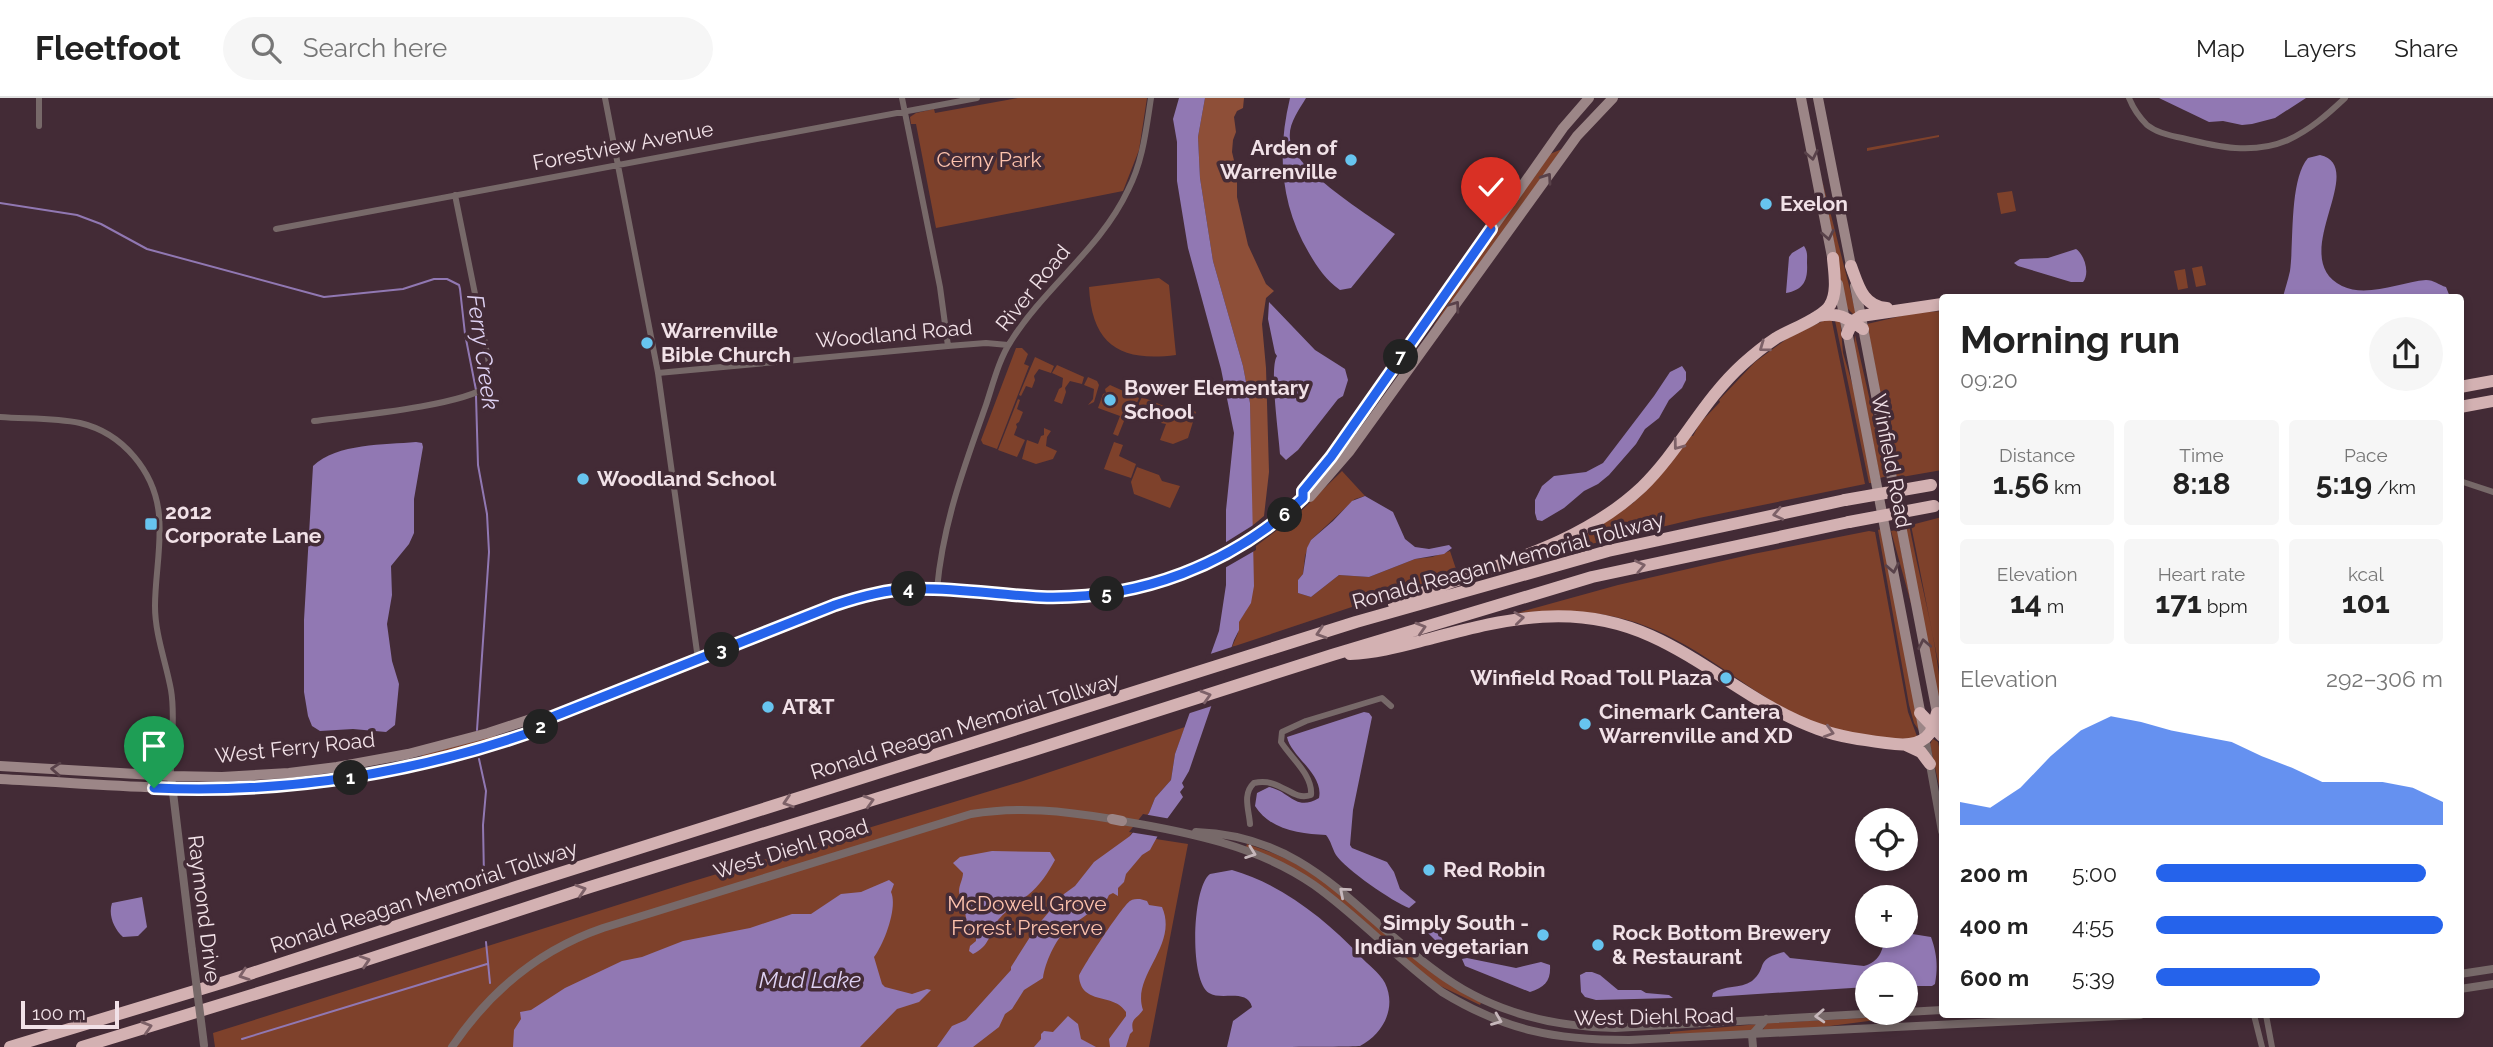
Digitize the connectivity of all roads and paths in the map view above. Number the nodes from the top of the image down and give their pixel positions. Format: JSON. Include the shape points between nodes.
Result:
{"nodes":[{"id":1,"x":39,"y":98,"type":"edge"},
{"id":2,"x":605,"y":98,"type":"edge"},
{"id":3,"x":902,"y":98,"type":"edge"},
{"id":4,"x":977,"y":98,"type":"edge"},
{"id":5,"x":1152,"y":98,"type":"edge"},
{"id":6,"x":1589,"y":98,"type":"edge"},
{"id":7,"x":1613,"y":98,"type":"edge"},
{"id":8,"x":1801,"y":98,"type":"edge"},
{"id":9,"x":1818,"y":98,"type":"edge"},
{"id":10,"x":2129,"y":98,"type":"edge"},
{"id":11,"x":2345,"y":98,"type":"edge"},
{"id":12,"x":904,"y":112,"type":"junction"},
{"id":13,"x":39,"y":126,"type":"dead end"},
{"id":14,"x":619,"y":164,"type":"junction"},
{"id":15,"x":455,"y":195,"type":"junction"},
{"id":16,"x":276,"y":229,"type":"dead end"},
{"id":17,"x":1833,"y":258,"type":"junction"},
{"id":18,"x":1851,"y":266,"type":"junction"},
{"id":19,"x":1939,"y":304,"type":"edge"},
{"id":20,"x":1904,"y":308,"type":"junction"},
{"id":21,"x":1818,"y":316,"type":"junction"},
{"id":22,"x":1855,"y":321,"type":"junction"},
{"id":23,"x":1847,"y":334,"type":"joint"},
{"id":24,"x":1008,"y":345,"type":"junction"},
{"id":25,"x":948,"y":346,"type":"junction"},
{"id":26,"x":658,"y":373,"type":"junction"},
{"id":27,"x":2464,"y":379,"type":"edge"},
{"id":28,"x":2493,"y":379,"type":"edge"},
{"id":29,"x":2464,"y":386,"type":"edge"},
{"id":30,"x":2493,"y":401,"type":"edge"},
{"id":31,"x":2464,"y":406,"type":"edge"},
{"id":32,"x":0,"y":417,"type":"edge"},
{"id":33,"x":314,"y":421,"type":"dead end"},
{"id":34,"x":2464,"y":482,"type":"edge"},
{"id":35,"x":1937,"y":483,"type":"edge"},
{"id":36,"x":2493,"y":492,"type":"edge"},
{"id":37,"x":1303,"y":498,"type":"junction"},
{"id":38,"x":1938,"y":505,"type":"edge"},
{"id":39,"x":937,"y":589,"type":"junction"},
{"id":40,"x":1356,"y":622,"type":"junction"},
{"id":41,"x":1332,"y":655,"type":"junction"},
{"id":42,"x":698,"y":659,"type":"junction"},
{"id":43,"x":1391,"y":706,"type":"dead end"},
{"id":44,"x":1920,"y":713,"type":"joint"},
{"id":45,"x":1937,"y":713,"type":"joint"},
{"id":46,"x":547,"y":719,"type":"junction"},
{"id":47,"x":1937,"y":735,"type":"edge"},
{"id":48,"x":1905,"y":744,"type":"junction"},
{"id":49,"x":1930,"y":764,"type":"junction"},
{"id":50,"x":0,"y":766,"type":"edge"},
{"id":51,"x":171,"y":776,"type":"junction"},
{"id":52,"x":0,"y":779,"type":"edge"},
{"id":53,"x":172,"y":788,"type":"junction"},
{"id":54,"x":1939,"y":814,"type":"edge"},
{"id":55,"x":1250,"y":824,"type":"dead end"},
{"id":56,"x":1186,"y":832,"type":"junction"},
{"id":57,"x":2493,"y":969,"type":"edge"},
{"id":58,"x":2464,"y":973,"type":"edge"},
{"id":59,"x":2493,"y":984,"type":"edge"},
{"id":60,"x":2464,"y":988,"type":"edge"},
{"id":61,"x":1939,"y":1009,"type":"edge"},
{"id":62,"x":1918,"y":1011,"type":"edge"},
{"id":63,"x":1855,"y":1014,"type":"edge"},
{"id":64,"x":1993,"y":1018,"type":"edge"},
{"id":65,"x":2255,"y":1018,"type":"edge"},
{"id":66,"x":2267,"y":1018,"type":"edge"},
{"id":67,"x":1766,"y":1019,"type":"junction"},
{"id":68,"x":1981,"y":1019,"type":"edge"},
{"id":69,"x":1752,"y":1035,"type":"junction"},
{"id":70,"x":204,"y":1046,"type":"edge"},
{"id":71,"x":10,"y":1047,"type":"edge"},
{"id":72,"x":82,"y":1047,"type":"edge"},
{"id":73,"x":452,"y":1047,"type":"edge"},
{"id":74,"x":1753,"y":1047,"type":"edge"},
{"id":75,"x":2262,"y":1047,"type":"edge"},
{"id":76,"x":2272,"y":1047,"type":"edge"}],
"edges":[{"from":1,"to":13,"type":"street"},
{"from":2,"to":14,"type":"street"},
{"from":3,"to":12,"type":"street"},
{"from":4,"to":12,"type":"street","name":"Forestview Avenue"},
{"from":5,"to":24,"type":"street","name":"River Road","via":[[1140,161],[1118,209]]},
{"from":6,"to":37,"type":"main road","name":"West Ferry Road","via":[[1303,491]]},
{"from":37,"to":7,"type":"main road","name":"West Ferry Road","one_way":true,"via":[[1310,497],[1349,452],[1577,136]]},
{"from":8,"to":17,"type":"main road","name":"Winfield Road","one_way":true},
{"from":9,"to":18,"type":"main road","name":"Winfield Road"},
{"from":10,"to":11,"type":"street","via":[[2143,121],[2159,131],[2238,149],[2289,139]]},
{"from":12,"to":14,"type":"street","name":"Forestview Avenue"},
{"from":12,"to":25,"type":"street"},
{"from":14,"to":15,"type":"street","name":"Forestview Avenue"},
{"from":14,"to":26,"type":"street"},
{"from":15,"to":16,"type":"street","name":"Forestview Avenue"},
{"from":15,"to":33,"type":"street","via":[[489,382],[472,394]]},
{"from":17,"to":21,"type":"highway","via":[[1832,298]]},
{"from":17,"to":22,"type":"main road","name":"Winfield Road"},
{"from":18,"to":20,"type":"highway","via":[[1870,304]]},
{"from":18,"to":22,"type":"main road","name":"Winfield Road"},
{"from":19,"to":20,"type":"highway"},
{"from":20,"to":22,"type":"highway"},
{"from":21,"to":22,"type":"highway","via":[[1833,313]]},
{"from":21,"to":40,"type":"highway","one_way":true,"via":[[1776,338],[1742,365],[1664,463],[1602,519],[1553,545]]},
{"from":22,"to":23,"type":"highway"},
{"from":45,"to":22,"type":"main road","name":"Winfield Road","one_way":true},
{"from":23,"to":44,"type":"main road","name":"Winfield Road","one_way":true},
{"from":24,"to":25,"type":"street","name":"Woodland Road"},
{"from":24,"to":39,"type":"street","name":"River Road","via":[[953,501]]},
{"from":25,"to":26,"type":"street","name":"Woodland Road"},
{"from":26,"to":42,"type":"street"},
{"from":27,"to":28,"type":"highway"},
{"from":28,"to":29,"type":"highway"},
{"from":30,"to":31,"type":"highway"},
{"from":32,"to":51,"type":"street","via":[[91,426],[125,448],[148,478],[159,520],[155,608],[172,700]]},
{"from":34,"to":36,"type":"street"},
{"from":35,"to":40,"type":"highway","name":"Ronald Reagan Memorial Tollway","one_way":true,"bridge":true,"via":[[1608,551]]},
{"from":37,"to":39,"type":"main road","name":"West Ferry Road","via":[[1252,540],[1201,568],[1147,586],[1094,596],[1040,597]]},
{"from":41,"to":38,"type":"highway","name":"Ronald Reagan Memorial Tollway","one_way":true,"bridge":true,"via":[[1592,577]]},
{"from":39,"to":42,"type":"main road","name":"West Ferry Road","via":[[861,596]]},
{"from":40,"to":71,"type":"highway","name":"Ronald Reagan Memorial Tollway","one_way":true},
{"from":41,"to":48,"type":"highway","one_way":true,"via":[[1374,653],[1510,619],[1584,618],[1651,636],[1816,729]]},
{"from":72,"to":41,"type":"highway","name":"Ronald Reagan Memorial Tollway","one_way":true},
{"from":42,"to":46,"type":"main road","name":"West Ferry Road"},
{"from":43,"to":55,"type":"street","via":[[1382,698],[1282,732],[1281,743],[1306,777],[1311,795],[1298,796],[1274,782],[1254,783],[1247,800]]},
{"from":44,"to":47,"type":"highway"},
{"from":45,"to":47,"type":"highway"},
{"from":46,"to":51,"type":"main road","name":"West Ferry Road","via":[[537,717],[453,743],[337,767]]},
{"from":46,"to":53,"type":"main road","name":"West Ferry Road","via":[[540,729],[502,742],[393,770],[281,786]]},
{"from":47,"to":48,"type":"highway"},
{"from":47,"to":49,"type":"street"},
{"from":48,"to":49,"type":"highway","via":[[1921,752]]},
{"from":49,"to":54,"type":"street"},
{"from":51,"to":50,"type":"main road","name":"West Ferry Road","one_way":true},
{"from":51,"to":53,"type":"street","name":"Raymond Drive"},
{"from":52,"to":53,"type":"main road","name":"West Ferry Road"},
{"from":53,"to":70,"type":"street","name":"Raymond Drive","bridge":true},
{"from":67,"to":56,"type":"street","name":"West Diehl Road","one_way":true,"via":[[1595,1027],[1516,1014],[1442,976],[1336,885],[1292,856],[1216,833]]},
{"from":56,"to":69,"type":"street","name":"West Diehl Road","one_way":true,"via":[[1286,868],[1328,896],[1442,992],[1506,1024],[1575,1040]]},
{"from":56,"to":73,"type":"street","name":"West Diehl Road","via":[[1047,809],[971,814],[569,942],[521,970],[481,1008]]},
{"from":57,"to":58,"type":"street"},
{"from":59,"to":60,"type":"street"},
{"from":61,"to":62,"type":"street"},
{"from":63,"to":67,"type":"street","name":"West Diehl Road","one_way":true},
{"from":64,"to":68,"type":"street","name":"West Diehl Road"},
{"from":65,"to":75,"type":"street"},
{"from":66,"to":76,"type":"street"},
{"from":67,"to":69,"type":"street"},
{"from":68,"to":69,"type":"street","name":"West Diehl Road"},
{"from":69,"to":74,"type":"street"}]}
